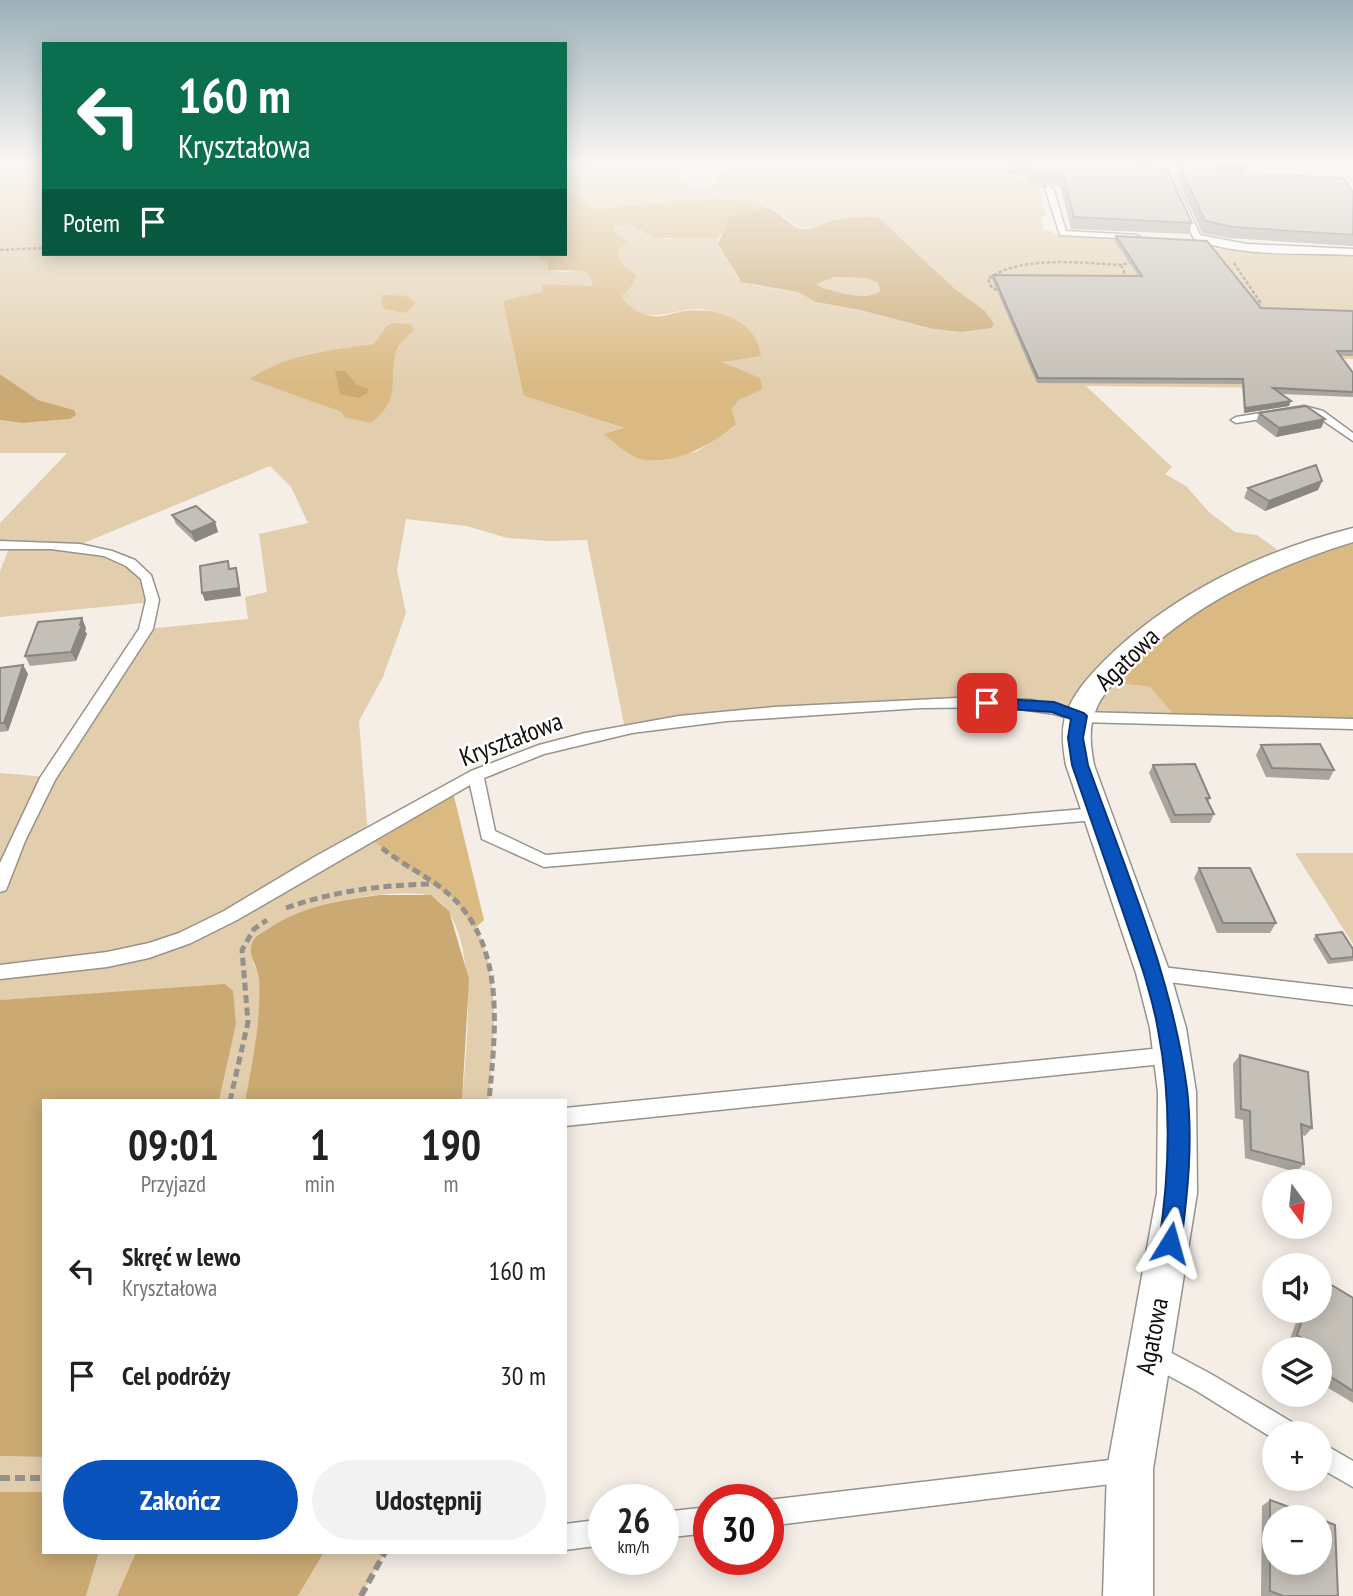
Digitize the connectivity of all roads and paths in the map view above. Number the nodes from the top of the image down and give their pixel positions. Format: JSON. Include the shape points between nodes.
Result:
{"nodes":[{"id":1,"x":1198,"y":237,"type":"edge"},
{"id":2,"x":1185,"y":240,"type":"edge"},
{"id":3,"x":1202,"y":240,"type":"junction"},
{"id":4,"x":42,"y":248,"type":"edge"},
{"id":5,"x":0,"y":250,"type":"edge"},
{"id":6,"x":1353,"y":252,"type":"edge"},
{"id":7,"x":1234,"y":263,"type":"dead end"},
{"id":8,"x":1128,"y":281,"type":"edge"},
{"id":9,"x":1008,"y":293,"type":"edge"},
{"id":10,"x":1249,"y":313,"type":"edge"},
{"id":11,"x":1236,"y":420,"type":"dead end"},
{"id":12,"x":1353,"y":438,"type":"edge"},
{"id":13,"x":1353,"y":534,"type":"edge"},
{"id":14,"x":0,"y":545,"type":"edge"},
{"id":15,"x":1079,"y":716,"type":"junction"},
{"id":16,"x":1353,"y":724,"type":"edge"},
{"id":17,"x":476,"y":776,"type":"junction"},
{"id":18,"x":1096,"y":814,"type":"junction"},
{"id":19,"x":368,"y":836,"type":"junction"},
{"id":20,"x":433,"y":884,"type":"junction"},
{"id":21,"x":0,"y":886,"type":"edge"},
{"id":22,"x":0,"y":972,"type":"edge"},
{"id":23,"x":1153,"y":973,"type":"junction"},
{"id":24,"x":1353,"y":997,"type":"edge"},
{"id":25,"x":1172,"y":1055,"type":"junction"},
{"id":26,"x":230,"y":1099,"type":"edge"},
{"id":27,"x":489,"y":1099,"type":"edge"},
{"id":28,"x":567,"y":1117,"type":"edge"},
{"id":29,"x":1148,"y":1352,"type":"junction"},
{"id":30,"x":1266,"y":1421,"type":"edge"},
{"id":31,"x":1332,"y":1462,"type":"edge"},
{"id":32,"x":1130,"y":1469,"type":"junction"},
{"id":33,"x":1353,"y":1475,"type":"edge"},
{"id":34,"x":0,"y":1478,"type":"edge"},
{"id":35,"x":42,"y":1478,"type":"edge"},
{"id":36,"x":784,"y":1511,"type":"edge"},
{"id":37,"x":588,"y":1534,"type":"edge"},
{"id":38,"x":567,"y":1537,"type":"edge"},
{"id":39,"x":384,"y":1554,"type":"edge"},
{"id":40,"x":361,"y":1596,"type":"edge"},
{"id":41,"x":1128,"y":1596,"type":"edge"}],
"edges":[{"from":1,"to":3,"type":"lane"},
{"from":2,"to":3,"type":"lane"},
{"from":3,"to":6,"type":"lane"},
{"from":4,"to":5,"type":"path"},
{"from":7,"to":10,"type":"path","via":[[1260,302]]},
{"from":8,"to":9,"type":"path","via":[[1121,265],[1044,262],[990,275],[992,288]]},
{"from":11,"to":12,"type":"lane","via":[[1304,409],[1319,413]]},
{"from":13,"to":15,"type":"street","name":"Agatowa","via":[[1278,561],[1173,616],[1117,662]]},
{"from":14,"to":21,"type":"lane","via":[[109,552],[145,576],[153,605],[146,629],[48,778]]},
{"from":15,"to":16,"type":"lane","name":"Kryształowa"},
{"from":15,"to":17,"type":"lane","name":"Kryształowa","via":[[1054,707],[1006,703],[890,705],[707,718],[576,739]]},
{"from":15,"to":18,"type":"street","name":"Agatowa","via":[[1078,752]]},
{"from":17,"to":18,"type":"lane","via":[[488,835],[544,861]]},
{"from":17,"to":19,"type":"lane","name":"Kryształowa"},
{"from":18,"to":23,"type":"street","name":"Agatowa"},
{"from":19,"to":20,"type":"path"},
{"from":19,"to":22,"type":"lane","name":"Kryształowa","via":[[210,927],[168,944],[110,960]]},
{"from":20,"to":26,"type":"path","via":[[331,893],[284,909],[254,929],[242,950],[248,1022]]},
{"from":20,"to":27,"type":"path","via":[[461,906],[491,970]]},
{"from":23,"to":24,"type":"lane"},
{"from":23,"to":25,"type":"street","name":"Agatowa"},
{"from":25,"to":28,"type":"lane"},
{"from":25,"to":29,"type":"street","name":"Agatowa","via":[[1177,1092],[1177,1193]]},
{"from":29,"to":30,"type":"lane"},
{"from":29,"to":32,"type":"street","name":"Agatowa"},
{"from":31,"to":33,"type":"lane"},
{"from":32,"to":36,"type":"lane"},
{"from":32,"to":41,"type":"street","name":"Agatowa"},
{"from":34,"to":35,"type":"path"},
{"from":37,"to":38,"type":"lane"},
{"from":39,"to":40,"type":"path"}]}
